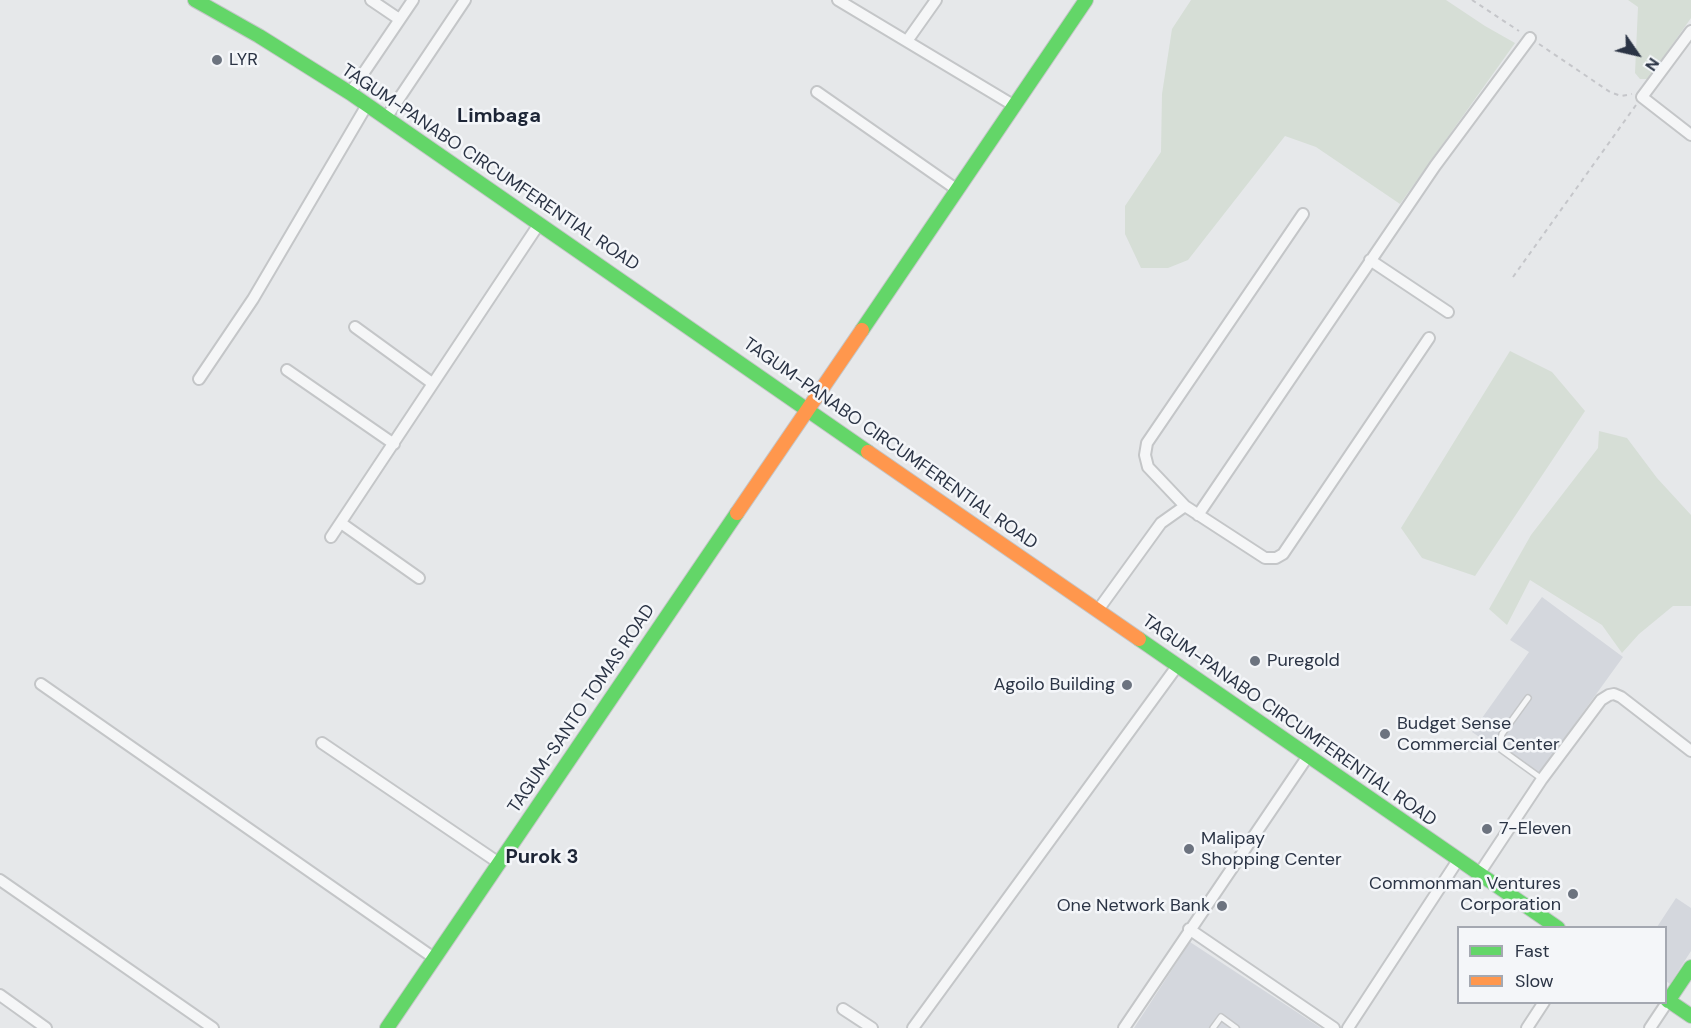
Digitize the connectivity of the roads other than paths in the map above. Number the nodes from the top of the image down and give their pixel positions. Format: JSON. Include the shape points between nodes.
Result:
{"nodes":[{"id":1,"x":195,"y":0,"type":"edge"},
{"id":2,"x":371,"y":0,"type":"edge"},
{"id":3,"x":412,"y":0,"type":"edge"},
{"id":4,"x":465,"y":0,"type":"edge"},
{"id":5,"x":838,"y":0,"type":"edge"},
{"id":6,"x":936,"y":0,"type":"edge"},
{"id":7,"x":1086,"y":0,"type":"edge"},
{"id":8,"x":399,"y":18,"type":"junction"},
{"id":9,"x":1691,"y":31,"type":"edge"},
{"id":10,"x":1530,"y":39,"type":"road end"},
{"id":11,"x":907,"y":41,"type":"junction"},
{"id":12,"x":817,"y":92,"type":"dead end"},
{"id":13,"x":350,"y":93,"type":"junction"},
{"id":14,"x":367,"y":105,"type":"junction"},
{"id":15,"x":1014,"y":105,"type":"junction"},
{"id":16,"x":386,"y":118,"type":"junction"},
{"id":17,"x":1691,"y":135,"type":"edge"},
{"id":18,"x":956,"y":189,"type":"junction"},
{"id":19,"x":1303,"y":214,"type":"dead end"},
{"id":20,"x":539,"y":224,"type":"junction"},
{"id":21,"x":1370,"y":260,"type":"junction"},
{"id":22,"x":1448,"y":312,"type":"dead end"},
{"id":23,"x":355,"y":327,"type":"dead end"},
{"id":24,"x":1430,"y":338,"type":"dead end"},
{"id":25,"x":287,"y":370,"type":"dead end"},
{"id":26,"x":199,"y":379,"type":"dead end"},
{"id":27,"x":432,"y":383,"type":"junction"},
{"id":28,"x":808,"y":410,"type":"junction"},
{"id":29,"x":394,"y":444,"type":"junction"},
{"id":30,"x":1185,"y":506,"type":"junction"},
{"id":31,"x":1198,"y":514,"type":"junction"},
{"id":32,"x":341,"y":522,"type":"junction"},
{"id":33,"x":331,"y":537,"type":"dead end"},
{"id":34,"x":419,"y":578,"type":"dead end"},
{"id":35,"x":1098,"y":610,"type":"junction"},
{"id":36,"x":1178,"y":665,"type":"junction"},
{"id":37,"x":41,"y":684,"type":"dead end"},
{"id":38,"x":1528,"y":698,"type":"dead end"},
{"id":39,"x":322,"y":743,"type":"dead end"},
{"id":40,"x":1691,"y":751,"type":"edge"},
{"id":41,"x":1308,"y":756,"type":"junction"},
{"id":42,"x":1542,"y":779,"type":"junction"},
{"id":43,"x":1458,"y":860,"type":"junction"},
{"id":44,"x":499,"y":863,"type":"junction"},
{"id":45,"x":1479,"y":874,"type":"junction"},
{"id":46,"x":0,"y":880,"type":"edge"},
{"id":47,"x":1557,"y":926,"type":"edge"},
{"id":48,"x":1190,"y":929,"type":"junction"},
{"id":49,"x":434,"y":958,"type":"junction"},
{"id":50,"x":1691,"y":967,"type":"edge"},
{"id":51,"x":1,"y":1000,"type":"edge"},
{"id":52,"x":1667,"y":1000,"type":"edge"},
{"id":53,"x":1544,"y":1004,"type":"edge"},
{"id":54,"x":1665,"y":1004,"type":"edge"},
{"id":55,"x":843,"y":1009,"type":"dead end"},
{"id":56,"x":1691,"y":1016,"type":"edge"},
{"id":57,"x":46,"y":1028,"type":"edge"},
{"id":58,"x":213,"y":1028,"type":"edge"},
{"id":59,"x":387,"y":1028,"type":"edge"},
{"id":60,"x":872,"y":1028,"type":"edge"},
{"id":61,"x":913,"y":1028,"type":"edge"},
{"id":62,"x":1124,"y":1028,"type":"edge"},
{"id":63,"x":1214,"y":1028,"type":"edge"},
{"id":64,"x":1236,"y":1028,"type":"edge"},
{"id":65,"x":1334,"y":1028,"type":"edge"},
{"id":66,"x":1348,"y":1028,"type":"edge"},
{"id":67,"x":1527,"y":1028,"type":"edge"},
{"id":68,"x":1650,"y":1028,"type":"edge"}],
"edges":[{"from":1,"to":13,"type":"main road","name":"TAGUM-PANABO CIRCUMFERENTIAL ROAD"},
{"from":2,"to":8,"type":"street"},
{"from":3,"to":8,"type":"street"},
{"from":4,"to":16,"type":"street"},
{"from":5,"to":11,"type":"street"},
{"from":6,"to":11,"type":"street"},
{"from":7,"to":15,"type":"main road","name":"TAGUM-SANTO TOMAS ROAD"},
{"from":8,"to":13,"type":"street"},
{"from":9,"to":17,"type":"street","via":[[1642,97]]},
{"from":10,"to":21,"type":"street"},
{"from":11,"to":15,"type":"street"},
{"from":12,"to":18,"type":"street"},
{"from":13,"to":14,"type":"main road","name":"TAGUM-PANABO CIRCUMFERENTIAL ROAD"},
{"from":14,"to":16,"type":"main road","name":"TAGUM-PANABO CIRCUMFERENTIAL ROAD"},
{"from":14,"to":26,"type":"street","via":[[258,290]]},
{"from":15,"to":18,"type":"main road","name":"TAGUM-SANTO TOMAS ROAD"},
{"from":16,"to":20,"type":"main road","name":"TAGUM-PANABO CIRCUMFERENTIAL ROAD"},
{"from":18,"to":28,"type":"main road","name":"TAGUM-SANTO TOMAS ROAD"},
{"from":19,"to":30,"type":"street","via":[[1147,443],[1148,468]]},
{"from":20,"to":27,"type":"street"},
{"from":20,"to":28,"type":"main road","name":"TAGUM-PANABO CIRCUMFERENTIAL ROAD"},
{"from":21,"to":22,"type":"street"},
{"from":21,"to":31,"type":"street"},
{"from":23,"to":27,"type":"street"},
{"from":24,"to":31,"type":"street","via":[[1280,557],[1265,558]]},
{"from":25,"to":29,"type":"street"},
{"from":27,"to":29,"type":"street"},
{"from":28,"to":35,"type":"main road","name":"TAGUM-PANABO CIRCUMFERENTIAL ROAD"},
{"from":28,"to":44,"type":"main road","name":"TAGUM-SANTO TOMAS ROAD"},
{"from":29,"to":32,"type":"street"},
{"from":30,"to":31,"type":"street"},
{"from":30,"to":35,"type":"street","via":[[1161,523]]},
{"from":32,"to":33,"type":"street"},
{"from":32,"to":34,"type":"street"},
{"from":35,"to":36,"type":"main road","name":"TAGUM-PANABO CIRCUMFERENTIAL ROAD"},
{"from":36,"to":41,"type":"main road","name":"TAGUM-PANABO CIRCUMFERENTIAL ROAD"},
{"from":36,"to":61,"type":"street"},
{"from":37,"to":49,"type":"street"},
{"from":38,"to":42,"type":"lane","via":[[1502,734],[1499,748]]},
{"from":39,"to":44,"type":"street"},
{"from":40,"to":42,"type":"street","via":[[1614,694],[1601,700]]},
{"from":41,"to":43,"type":"main road","name":"TAGUM-PANABO CIRCUMFERENTIAL ROAD"},
{"from":41,"to":48,"type":"street"},
{"from":42,"to":45,"type":"street"},
{"from":43,"to":45,"type":"main road","name":"TAGUM-PANABO CIRCUMFERENTIAL ROAD"},
{"from":43,"to":66,"type":"street"},
{"from":44,"to":49,"type":"main road","name":"TAGUM-SANTO TOMAS ROAD"},
{"from":45,"to":47,"type":"main road","name":"TAGUM-PANABO CIRCUMFERENTIAL ROAD"},
{"from":46,"to":58,"type":"street"},
{"from":48,"to":62,"type":"street"},
{"from":48,"to":65,"type":"street"},
{"from":49,"to":59,"type":"main road","name":"TAGUM-SANTO TOMAS ROAD"},
{"from":50,"to":52,"type":"main road"},
{"from":51,"to":57,"type":"street"},
{"from":52,"to":56,"type":"main road"},
{"from":53,"to":67,"type":"street"},
{"from":54,"to":68,"type":"street"},
{"from":55,"to":60,"type":"street"},
{"from":63,"to":64,"type":"lane","via":[[1221,1017]]}]}
